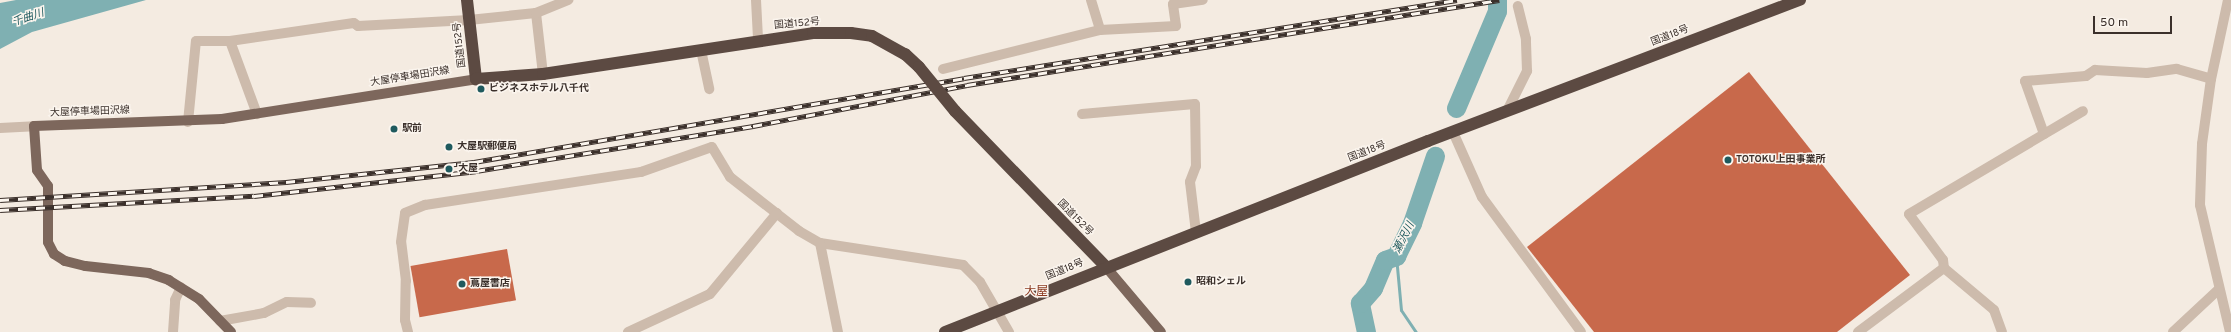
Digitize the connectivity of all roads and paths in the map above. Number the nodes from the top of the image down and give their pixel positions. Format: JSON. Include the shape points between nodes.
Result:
{"nodes":[{"id":1,"x":467,"y":0,"type":"edge"},
{"id":2,"x":569,"y":0,"type":"edge"},
{"id":3,"x":756,"y":0,"type":"edge"},
{"id":4,"x":1092,"y":0,"type":"edge"},
{"id":5,"x":1202,"y":0,"type":"edge"},
{"id":6,"x":1800,"y":0,"type":"edge"},
{"id":7,"x":2228,"y":0,"type":"edge"},
{"id":8,"x":1518,"y":6,"type":"dead end"},
{"id":9,"x":536,"y":13,"type":"junction"},
{"id":10,"x":469,"y":20,"type":"junction"},
{"id":11,"x":1100,"y":30,"type":"junction"},
{"id":12,"x":758,"y":39,"type":"junction"},
{"id":13,"x":230,"y":41,"type":"junction"},
{"id":14,"x":701,"y":50,"type":"junction"},
{"id":15,"x":943,"y":69,"type":"dead end"},
{"id":16,"x":543,"y":74,"type":"junction"},
{"id":17,"x":476,"y":79,"type":"junction"},
{"id":18,"x":2211,"y":79,"type":"junction"},
{"id":19,"x":709,"y":89,"type":"dead end"},
{"id":20,"x":1507,"y":111,"type":"junction"},
{"id":21,"x":2083,"y":111,"type":"dead end"},
{"id":22,"x":257,"y":114,"type":"junction"},
{"id":23,"x":1082,"y":114,"type":"dead end"},
{"id":24,"x":188,"y":122,"type":"junction"},
{"id":25,"x":34,"y":126,"type":"junction"},
{"id":26,"x":0,"y":128,"type":"edge"},
{"id":27,"x":1453,"y":132,"type":"junction"},
{"id":28,"x":2044,"y":134,"type":"junction"},
{"id":29,"x":777,"y":213,"type":"junction"},
{"id":30,"x":1196,"y":232,"type":"junction"},
{"id":31,"x":820,"y":243,"type":"junction"},
{"id":32,"x":1106,"y":267,"type":"junction"},
{"id":33,"x":1944,"y":268,"type":"junction"},
{"id":34,"x":181,"y":287,"type":"junction"},
{"id":35,"x":2218,"y":290,"type":"junction"},
{"id":36,"x":311,"y":303,"type":"dead end"},
{"id":37,"x":997,"y":311,"type":"junction"},
{"id":38,"x":220,"y":321,"type":"junction"},
{"id":39,"x":172,"y":332,"type":"edge"},
{"id":40,"x":231,"y":332,"type":"edge"},
{"id":41,"x":408,"y":332,"type":"edge"},
{"id":42,"x":628,"y":332,"type":"edge"},
{"id":43,"x":838,"y":332,"type":"edge"},
{"id":44,"x":945,"y":332,"type":"edge"},
{"id":45,"x":1009,"y":332,"type":"edge"},
{"id":46,"x":1161,"y":332,"type":"edge"},
{"id":47,"x":1581,"y":332,"type":"edge"},
{"id":48,"x":1858,"y":332,"type":"edge"},
{"id":49,"x":2002,"y":332,"type":"edge"},
{"id":50,"x":2173,"y":332,"type":"edge"},
{"id":51,"x":2230,"y":332,"type":"edge"}],
"edges":[{"from":1,"to":10,"type":"highway","name":"国道152号"},
{"from":2,"to":9,"type":"street"},
{"from":3,"to":12,"type":"street"},
{"from":4,"to":11,"type":"street"},
{"from":5,"to":11,"type":"street","via":[[1173,4],[1176,26]]},
{"from":6,"to":20,"type":"highway","name":"国道18号"},
{"from":7,"to":18,"type":"street"},
{"from":8,"to":20,"type":"street","via":[[1526,39],[1527,71]]},
{"from":9,"to":10,"type":"street"},
{"from":9,"to":16,"type":"street"},
{"from":10,"to":13,"type":"street","via":[[358,26],[354,23]]},
{"from":10,"to":17,"type":"highway","name":"国道152号"},
{"from":11,"to":15,"type":"street"},
{"from":12,"to":14,"type":"highway","name":"国道152号"},
{"from":12,"to":32,"type":"highway","name":"国道152号","bridge":true,"via":[[813,34],[858,34],[888,44],[919,67],[955,112]]},
{"from":13,"to":22,"type":"street"},
{"from":13,"to":24,"type":"street","via":[[196,41]]},
{"from":14,"to":16,"type":"highway","name":"国道152号"},
{"from":14,"to":19,"type":"street"},
{"from":16,"to":17,"type":"highway","name":"国道152号"},
{"from":17,"to":22,"type":"main road","name":"大屋停車場田沢線"},
{"from":18,"to":28,"type":"street","via":[[2177,69],[2147,73],[2095,70],[2086,76],[2025,81]]},
{"from":18,"to":35,"type":"street","via":[[2202,144],[2200,205]]},
{"from":20,"to":27,"type":"highway","name":"国道18号"},
{"from":21,"to":28,"type":"street"},
{"from":22,"to":24,"type":"main road","name":"大屋停車場田沢線"},
{"from":23,"to":30,"type":"street","via":[[1194,104],[1196,166],[1190,182]]},
{"from":24,"to":25,"type":"main road","name":"大屋停車場田沢線"},
{"from":25,"to":26,"type":"street"},
{"from":25,"to":34,"type":"main road","via":[[38,170],[48,186],[48,242],[54,254],[65,261],[85,266],[149,273]]},
{"from":27,"to":30,"type":"highway","name":"国道18号"},
{"from":27,"to":47,"type":"street","via":[[1482,198]]},
{"from":28,"to":33,"type":"street","via":[[1909,214],[1943,260]]},
{"from":29,"to":31,"type":"street"},
{"from":29,"to":41,"type":"street","via":[[730,177],[712,147],[641,172],[425,205],[405,213],[401,242],[406,281],[405,320]]},
{"from":29,"to":42,"type":"street","via":[[757,235],[739,264],[710,294]]},
{"from":30,"to":32,"type":"highway","name":"国道18号"},
{"from":31,"to":37,"type":"street","via":[[963,265],[980,282]]},
{"from":31,"to":43,"type":"street"},
{"from":32,"to":37,"type":"highway","name":"国道18号"},
{"from":32,"to":46,"type":"main road"},
{"from":33,"to":48,"type":"street"},
{"from":33,"to":49,"type":"street","via":[[1994,310]]},
{"from":34,"to":38,"type":"main road","via":[[199,299]]},
{"from":34,"to":39,"type":"street","via":[[175,300]]},
{"from":35,"to":50,"type":"street"},
{"from":35,"to":51,"type":"street"},
{"from":36,"to":38,"type":"street","via":[[288,302],[264,313]]},
{"from":37,"to":44,"type":"highway","name":"国道18号"},
{"from":37,"to":45,"type":"street"},
{"from":38,"to":40,"type":"main road"}]}
